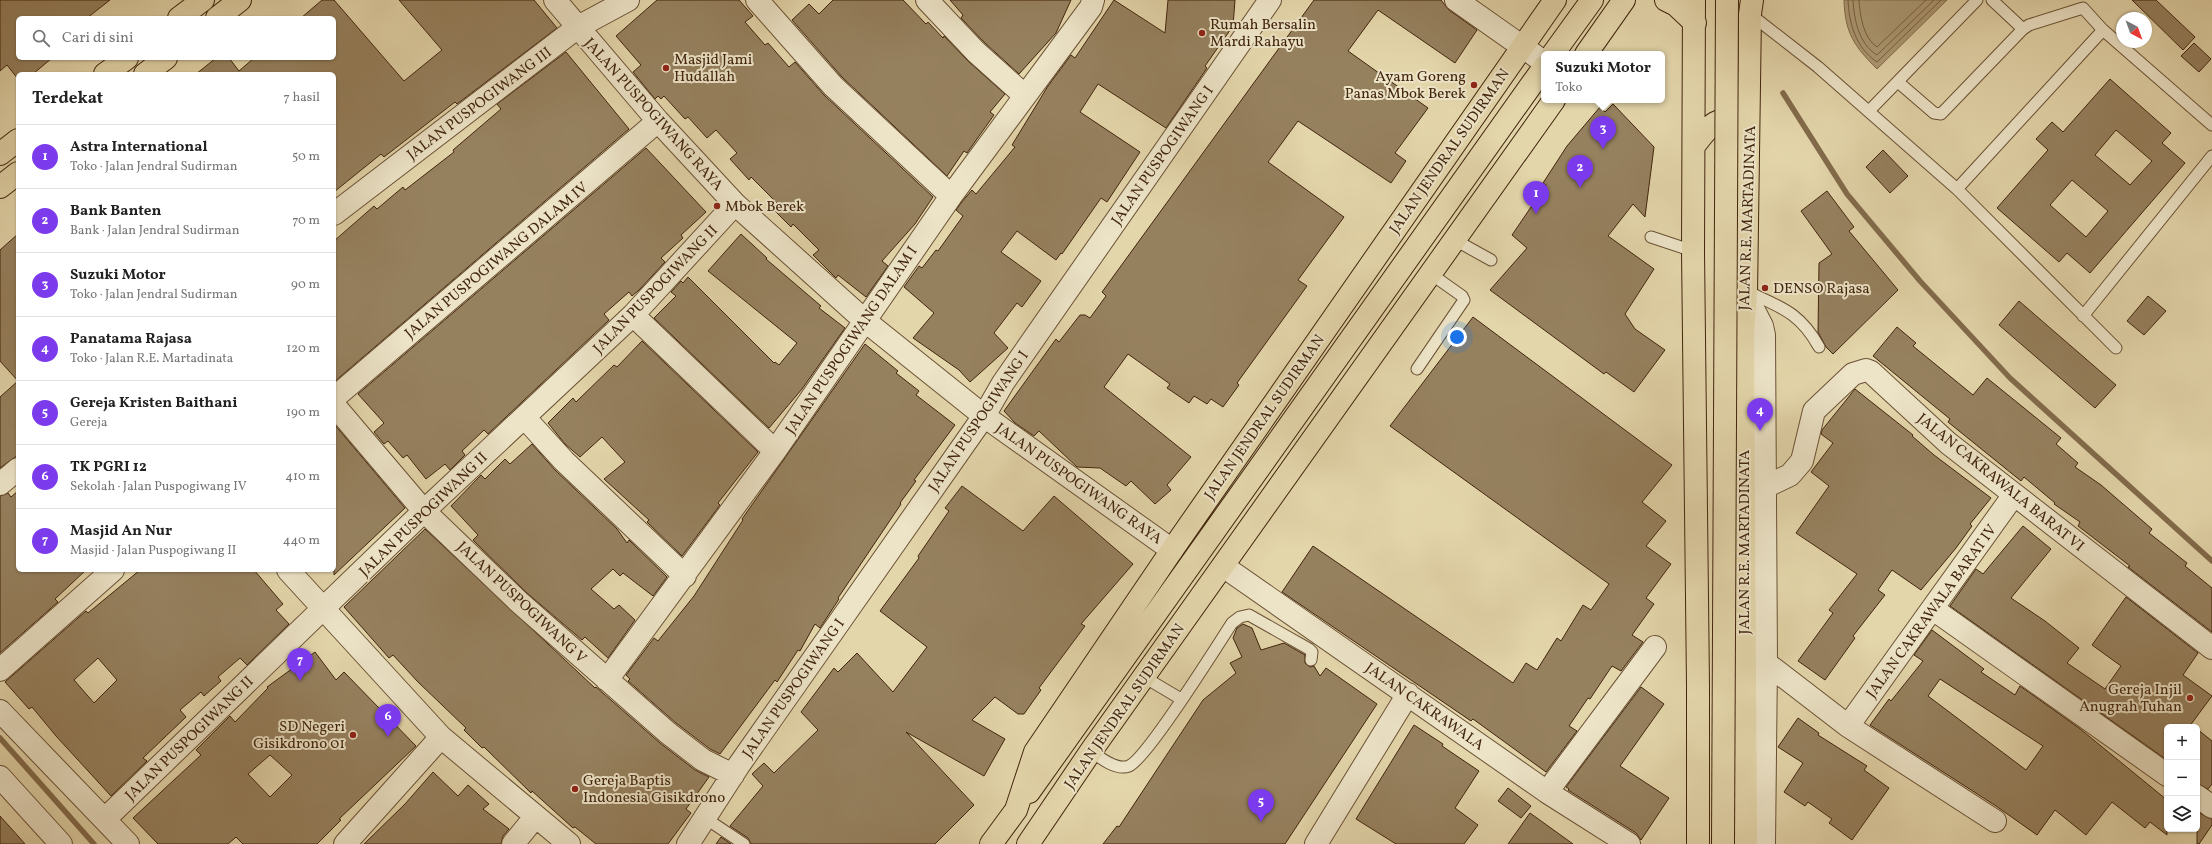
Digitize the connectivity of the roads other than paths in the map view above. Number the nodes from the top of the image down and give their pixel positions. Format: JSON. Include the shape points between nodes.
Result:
{"nodes":[{"id":1,"x":203,"y":0,"type":"edge"},
{"id":2,"x":240,"y":0,"type":"edge"},
{"id":3,"x":555,"y":0,"type":"edge"},
{"id":4,"x":628,"y":0,"type":"edge"},
{"id":5,"x":757,"y":0,"type":"edge"},
{"id":6,"x":927,"y":0,"type":"edge"},
{"id":7,"x":1093,"y":0,"type":"edge"},
{"id":8,"x":1270,"y":0,"type":"edge"},
{"id":9,"x":1456,"y":0,"type":"edge"},
{"id":10,"x":1555,"y":0,"type":"edge"},
{"id":11,"x":1592,"y":0,"type":"edge"},
{"id":12,"x":1624,"y":0,"type":"edge"},
{"id":13,"x":1666,"y":0,"type":"edge"},
{"id":14,"x":1694,"y":0,"type":"edge"},
{"id":15,"x":1727,"y":0,"type":"edge"},
{"id":16,"x":1977,"y":0,"type":"edge"},
{"id":17,"x":1992,"y":0,"type":"edge"},
{"id":18,"x":1751,"y":7,"type":"edge"},
{"id":19,"x":182,"y":16,"type":"edge"},
{"id":20,"x":220,"y":16,"type":"edge"},
{"id":21,"x":1695,"y":22,"type":"junction"},
{"id":22,"x":578,"y":27,"type":"junction"},
{"id":23,"x":2023,"y":29,"type":"junction"},
{"id":24,"x":2103,"y":30,"type":"junction"},
{"id":25,"x":1522,"y":47,"type":"junction"},
{"id":26,"x":1556,"y":51,"type":"edge"},
{"id":27,"x":1588,"y":51,"type":"edge"},
{"id":28,"x":124,"y":60,"type":"edge"},
{"id":29,"x":163,"y":60,"type":"edge"},
{"id":30,"x":1541,"y":60,"type":"edge"},
{"id":31,"x":1541,"y":71,"type":"edge"},
{"id":32,"x":108,"y":72,"type":"edge"},
{"id":33,"x":148,"y":72,"type":"edge"},
{"id":34,"x":1898,"y":82,"type":"junction"},
{"id":35,"x":1024,"y":95,"type":"junction"},
{"id":36,"x":1552,"y":103,"type":"edge"},
{"id":37,"x":1869,"y":112,"type":"junction"},
{"id":38,"x":658,"y":121,"type":"junction"},
{"id":39,"x":2212,"y":125,"type":"edge"},
{"id":40,"x":1750,"y":135,"type":"junction"},
{"id":41,"x":16,"y":142,"type":"edge"},
{"id":42,"x":1694,"y":146,"type":"junction"},
{"id":43,"x":0,"y":154,"type":"edge"},
{"id":44,"x":2212,"y":156,"type":"edge"},
{"id":45,"x":16,"y":175,"type":"edge"},
{"id":46,"x":0,"y":188,"type":"edge"},
{"id":47,"x":1957,"y":190,"type":"junction"},
{"id":48,"x":951,"y":196,"type":"junction"},
{"id":49,"x":735,"y":204,"type":"junction"},
{"id":50,"x":336,"y":212,"type":"edge"},
{"id":51,"x":1651,"y":237,"type":"dead end"},
{"id":52,"x":1455,"y":240,"type":"junction"},
{"id":53,"x":1693,"y":251,"type":"junction"},
{"id":54,"x":1491,"y":260,"type":"dead end"},
{"id":55,"x":1431,"y":274,"type":"junction"},
{"id":56,"x":1746,"y":293,"type":"junction"},
{"id":57,"x":633,"y":315,"type":"junction"},
{"id":58,"x":2083,"y":316,"type":"junction"},
{"id":59,"x":864,"y":320,"type":"junction"},
{"id":60,"x":1819,"y":347,"type":"dead end"},
{"id":61,"x":2116,"y":348,"type":"dead end"},
{"id":62,"x":1417,"y":369,"type":"dead end"},
{"id":63,"x":336,"y":396,"type":"edge"},
{"id":64,"x":336,"y":406,"type":"edge"},
{"id":65,"x":984,"y":416,"type":"junction"},
{"id":66,"x":525,"y":418,"type":"junction"},
{"id":67,"x":775,"y":451,"type":"junction"},
{"id":68,"x":16,"y":471,"type":"edge"},
{"id":69,"x":0,"y":484,"type":"edge"},
{"id":70,"x":1765,"y":487,"type":"junction"},
{"id":71,"x":2013,"y":496,"type":"junction"},
{"id":72,"x":424,"y":511,"type":"junction"},
{"id":73,"x":1172,"y":550,"type":"junction"},
{"id":74,"x":1223,"y":566,"type":"junction"},
{"id":75,"x":111,"y":572,"type":"edge"},
{"id":76,"x":290,"y":572,"type":"edge"},
{"id":77,"x":685,"y":576,"type":"junction"},
{"id":78,"x":324,"y":609,"type":"junction"},
{"id":79,"x":1933,"y":609,"type":"junction"},
{"id":80,"x":1655,"y":647,"type":"dead end"},
{"id":81,"x":2212,"y":648,"type":"edge"},
{"id":82,"x":1311,"y":660,"type":"dead end"},
{"id":83,"x":1766,"y":663,"type":"junction"},
{"id":84,"x":0,"y":670,"type":"edge"},
{"id":85,"x":1144,"y":677,"type":"junction"},
{"id":86,"x":607,"y":680,"type":"junction"},
{"id":87,"x":1408,"y":694,"type":"junction"},
{"id":88,"x":1181,"y":698,"type":"junction"},
{"id":89,"x":0,"y":710,"type":"edge"},
{"id":90,"x":1848,"y":726,"type":"junction"},
{"id":91,"x":441,"y":737,"type":"junction"},
{"id":92,"x":1091,"y":751,"type":"junction"},
{"id":93,"x":2164,"y":773,"type":"edge"},
{"id":94,"x":732,"y":775,"type":"junction"},
{"id":95,"x":0,"y":776,"type":"edge"},
{"id":96,"x":1547,"y":792,"type":"junction"},
{"id":97,"x":2200,"y":798,"type":"edge"},
{"id":98,"x":2212,"y":807,"type":"edge"},
{"id":99,"x":1016,"y":810,"type":"junction"},
{"id":100,"x":535,"y":817,"type":"junction"},
{"id":101,"x":705,"y":818,"type":"junction"},
{"id":102,"x":104,"y":819,"type":"junction"},
{"id":103,"x":1995,"y":821,"type":"dead end"},
{"id":104,"x":61,"y":844,"type":"edge"},
{"id":105,"x":128,"y":844,"type":"edge"},
{"id":106,"x":345,"y":844,"type":"edge"},
{"id":107,"x":513,"y":844,"type":"edge"},
{"id":108,"x":569,"y":844,"type":"edge"},
{"id":109,"x":688,"y":844,"type":"edge"},
{"id":110,"x":744,"y":844,"type":"edge"},
{"id":111,"x":992,"y":844,"type":"edge"},
{"id":112,"x":1028,"y":844,"type":"edge"},
{"id":113,"x":1316,"y":844,"type":"edge"},
{"id":114,"x":1629,"y":844,"type":"edge"},
{"id":115,"x":1698,"y":844,"type":"edge"},
{"id":116,"x":1723,"y":844,"type":"edge"},
{"id":117,"x":1746,"y":844,"type":"edge"},
{"id":118,"x":1764,"y":844,"type":"edge"}],
"edges":[{"from":1,"to":19,"type":"highway"},
{"from":2,"to":20,"type":"highway"},
{"from":3,"to":22,"type":"street","name":"JALAN PUSPOGIWANG RAYA"},
{"from":4,"to":22,"type":"street","name":"JALAN PUSPOGIWANG III"},
{"from":5,"to":48,"type":"street","via":[[833,86]]},
{"from":6,"to":35,"type":"street","via":[[976,52]]},
{"from":7,"to":35,"type":"street","name":"JALAN PUSPOGIWANG DALAM I"},
{"from":8,"to":65,"type":"street","name":"JALAN PUSPOGIWANG I","via":[[1003,383]]},
{"from":9,"to":25,"type":"street"},
{"from":10,"to":25,"type":"highway","name":"JALAN JENDRAL SUDIRMAN"},
{"from":11,"to":26,"type":"highway"},
{"from":12,"to":27,"type":"highway"},
{"from":13,"to":21,"type":"highway"},
{"from":14,"to":21,"type":"highway"},
{"from":15,"to":116,"type":"highway","bridge":true},
{"from":16,"to":34,"type":"lane"},
{"from":17,"to":23,"type":"lane"},
{"from":18,"to":37,"type":"lane"},
{"from":18,"to":40,"type":"highway","name":"JALAN R.E. MARTADINATA"},
{"from":21,"to":42,"type":"highway"},
{"from":22,"to":38,"type":"street","name":"JALAN PUSPOGIWANG RAYA"},
{"from":22,"to":50,"type":"street","name":"JALAN PUSPOGIWANG III"},
{"from":23,"to":24,"type":"lane","via":[[2083,8]]},
{"from":23,"to":34,"type":"lane","via":[[1941,114],[1934,113]]},
{"from":24,"to":39,"type":"lane"},
{"from":24,"to":47,"type":"lane"},
{"from":25,"to":30,"type":"street"},
{"from":25,"to":73,"type":"highway","name":"JALAN JENDRAL SUDIRMAN"},
{"from":28,"to":32,"type":"highway"},
{"from":29,"to":33,"type":"highway"},
{"from":31,"to":99,"type":"highway"},
{"from":34,"to":37,"type":"lane"},
{"from":35,"to":48,"type":"street","name":"JALAN PUSPOGIWANG DALAM I"},
{"from":36,"to":52,"type":"highway","name":"JALAN JENDRAL SUDIRMAN"},
{"from":37,"to":47,"type":"lane"},
{"from":38,"to":49,"type":"street","name":"JALAN PUSPOGIWANG RAYA"},
{"from":38,"to":63,"type":"street","name":"JALAN PUSPOGIWANG DALAM IV"},
{"from":40,"to":42,"type":"highway","via":[[1735,121],[1725,120],[1715,122],[1707,128]]},
{"from":40,"to":56,"type":"highway","name":"JALAN R.E. MARTADINATA"},
{"from":41,"to":43,"type":"highway"},
{"from":42,"to":53,"type":"highway"},
{"from":44,"to":58,"type":"lane"},
{"from":45,"to":46,"type":"highway"},
{"from":47,"to":58,"type":"lane"},
{"from":48,"to":59,"type":"street","name":"JALAN PUSPOGIWANG DALAM I"},
{"from":49,"to":57,"type":"street","name":"JALAN PUSPOGIWANG II"},
{"from":49,"to":59,"type":"street","name":"JALAN PUSPOGIWANG RAYA"},
{"from":51,"to":53,"type":"lane"},
{"from":52,"to":54,"type":"lane"},
{"from":52,"to":55,"type":"highway","name":"JALAN JENDRAL SUDIRMAN"},
{"from":53,"to":115,"type":"highway"},
{"from":55,"to":62,"type":"lane","via":[[1464,300]]},
{"from":55,"to":74,"type":"highway","name":"JALAN JENDRAL SUDIRMAN"},
{"from":56,"to":60,"type":"lane","via":[[1793,314],[1812,333]]},
{"from":56,"to":70,"type":"street","via":[[1764,335]]},
{"from":56,"to":117,"type":"highway","name":"JALAN R.E. MARTADINATA","via":[[1743,377]]},
{"from":57,"to":66,"type":"street","name":"JALAN PUSPOGIWANG II"},
{"from":57,"to":67,"type":"street"},
{"from":58,"to":61,"type":"lane"},
{"from":59,"to":65,"type":"street","name":"JALAN PUSPOGIWANG RAYA"},
{"from":59,"to":67,"type":"street","name":"JALAN PUSPOGIWANG DALAM I"},
{"from":64,"to":72,"type":"street","name":"JALAN PUSPOGIWANG V"},
{"from":65,"to":73,"type":"street","name":"JALAN PUSPOGIWANG RAYA"},
{"from":65,"to":94,"type":"street","name":"JALAN PUSPOGIWANG I"},
{"from":66,"to":72,"type":"street","name":"JALAN PUSPOGIWANG II"},
{"from":66,"to":77,"type":"street","via":[[580,477]]},
{"from":67,"to":77,"type":"street","name":"JALAN PUSPOGIWANG DALAM I"},
{"from":68,"to":69,"type":"street"},
{"from":70,"to":71,"type":"street","name":"JALAN CAKRAWALA BARAT VI","via":[[1790,474],[1802,461],[1814,411],[1853,374],[1866,370],[1948,443]]},
{"from":70,"to":83,"type":"street"},
{"from":71,"to":79,"type":"street","name":"JALAN CAKRAWALA BARAT IV"},
{"from":71,"to":81,"type":"street","name":"JALAN CAKRAWALA BARAT VI"},
{"from":72,"to":78,"type":"street","name":"JALAN PUSPOGIWANG II"},
{"from":72,"to":86,"type":"street","name":"JALAN PUSPOGIWANG V","via":[[519,602]]},
{"from":73,"to":99,"type":"highway","name":"JALAN JENDRAL SUDIRMAN","via":[[1035,752]]},
{"from":74,"to":85,"type":"highway","name":"JALAN JENDRAL SUDIRMAN"},
{"from":74,"to":87,"type":"street","name":"JALAN CAKRAWALA"},
{"from":75,"to":84,"type":"street"},
{"from":76,"to":78,"type":"street"},
{"from":77,"to":86,"type":"street","name":"JALAN PUSPOGIWANG DALAM I"},
{"from":78,"to":91,"type":"street"},
{"from":78,"to":102,"type":"street","name":"JALAN PUSPOGIWANG II"},
{"from":79,"to":90,"type":"street","name":"JALAN CAKRAWALA BARAT IV"},
{"from":79,"to":93,"type":"street"},
{"from":80,"to":96,"type":"street"},
{"from":82,"to":88,"type":"lane","via":[[1312,652],[1309,649],[1249,615],[1240,617],[1232,623]]},
{"from":83,"to":90,"type":"street"},
{"from":83,"to":118,"type":"street"},
{"from":85,"to":88,"type":"lane"},
{"from":85,"to":92,"type":"highway","name":"JALAN JENDRAL SUDIRMAN"},
{"from":86,"to":94,"type":"street","name":"JALAN PUSPOGIWANG V","via":[[703,760]]},
{"from":87,"to":96,"type":"street","name":"JALAN CAKRAWALA"},
{"from":87,"to":113,"type":"street"},
{"from":88,"to":92,"type":"lane","via":[[1143,754],[1129,766],[1122,767],[1108,762]]},
{"from":89,"to":102,"type":"street"},
{"from":90,"to":103,"type":"street"},
{"from":91,"to":100,"type":"street"},
{"from":91,"to":106,"type":"street"},
{"from":92,"to":112,"type":"highway","name":"JALAN JENDRAL SUDIRMAN"},
{"from":94,"to":101,"type":"street","name":"JALAN PUSPOGIWANG I"},
{"from":95,"to":104,"type":"street"},
{"from":96,"to":114,"type":"street","name":"JALAN CAKRAWALA"},
{"from":97,"to":98,"type":"street"},
{"from":99,"to":111,"type":"highway","name":"JALAN JENDRAL SUDIRMAN"},
{"from":100,"to":107,"type":"street"},
{"from":100,"to":108,"type":"street"},
{"from":101,"to":109,"type":"street","name":"JALAN PUSPOGIWANG I"},
{"from":101,"to":110,"type":"lane"},
{"from":102,"to":105,"type":"street"}]}
